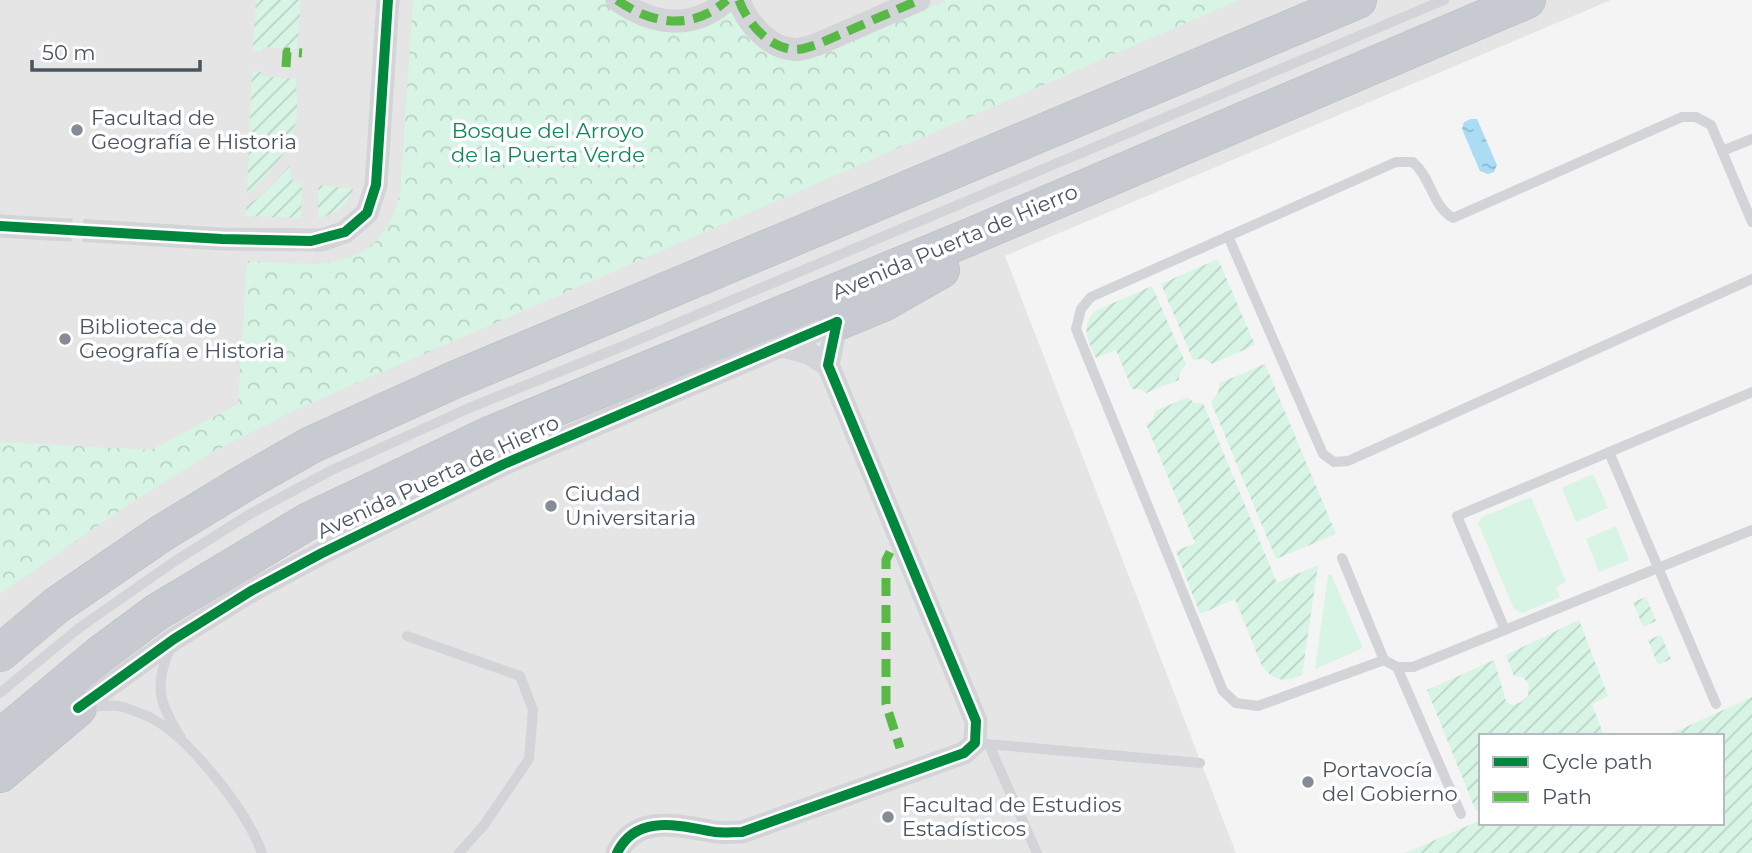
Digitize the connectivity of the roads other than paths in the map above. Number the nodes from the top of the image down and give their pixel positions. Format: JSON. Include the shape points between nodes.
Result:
{"nodes":[{"id":1,"x":388,"y":0,"type":"edge"},
{"id":2,"x":617,"y":0,"type":"edge"},
{"id":3,"x":727,"y":0,"type":"edge"},
{"id":4,"x":739,"y":0,"type":"edge"},
{"id":5,"x":919,"y":0,"type":"edge"},
{"id":6,"x":1323,"y":0,"type":"edge"},
{"id":7,"x":1358,"y":0,"type":"edge"},
{"id":8,"x":1444,"y":0,"type":"edge"},
{"id":9,"x":1527,"y":0,"type":"edge"},
{"id":10,"x":1249,"y":44,"type":"junction"},
{"id":11,"x":1752,"y":139,"type":"edge"},
{"id":12,"x":1722,"y":150,"type":"junction"},
{"id":13,"x":1752,"y":222,"type":"edge"},
{"id":14,"x":0,"y":226,"type":"edge"},
{"id":15,"x":49,"y":229,"type":"tunnel mouth"},
{"id":16,"x":93,"y":231,"type":"tunnel mouth"},
{"id":17,"x":972,"y":236,"type":"junction"},
{"id":18,"x":1228,"y":236,"type":"junction"},
{"id":19,"x":1752,"y":279,"type":"edge"},
{"id":20,"x":836,"y":322,"type":"junction"},
{"id":21,"x":780,"y":345,"type":"junction"},
{"id":22,"x":828,"y":365,"type":"junction"},
{"id":23,"x":1752,"y":392,"type":"edge"},
{"id":24,"x":1609,"y":452,"type":"junction"},
{"id":25,"x":1752,"y":530,"type":"edge"},
{"id":26,"x":1342,"y":558,"type":"dead end"},
{"id":27,"x":1658,"y":568,"type":"junction"},
{"id":28,"x":1505,"y":630,"type":"junction"},
{"id":29,"x":407,"y":636,"type":"dead end"},
{"id":30,"x":174,"y":639,"type":"junction"},
{"id":31,"x":0,"y":653,"type":"edge"},
{"id":32,"x":1384,"y":660,"type":"junction"},
{"id":33,"x":1397,"y":667,"type":"junction"},
{"id":34,"x":0,"y":694,"type":"edge"},
{"id":35,"x":1716,"y":704,"type":"dead end"},
{"id":36,"x":78,"y":708,"type":"junction"},
{"id":37,"x":0,"y":738,"type":"edge"},
{"id":38,"x":982,"y":744,"type":"junction"},
{"id":39,"x":186,"y":746,"type":"junction"},
{"id":40,"x":1200,"y":763,"type":"dead end"},
{"id":41,"x":0,"y":774,"type":"edge"},
{"id":42,"x":1461,"y":814,"type":"dead end"},
{"id":43,"x":262,"y":853,"type":"edge"},
{"id":44,"x":459,"y":853,"type":"edge"},
{"id":45,"x":617,"y":853,"type":"edge"},
{"id":46,"x":1037,"y":853,"type":"edge"}],
"edges":[{"from":1,"to":16,"type":"street","via":[[376,185],[367,213],[345,232],[311,241]]},
{"from":2,"to":3,"type":"street","via":[[653,20],[675,21],[714,11]]},
{"from":4,"to":5,"type":"street","via":[[757,31],[779,44],[801,49]]},
{"from":6,"to":10,"type":"highway","via":[[1276,20]]},
{"from":7,"to":10,"type":"highway"},
{"from":8,"to":34,"type":"lane","via":[[469,408],[330,471],[176,561],[79,628]]},
{"from":9,"to":17,"type":"highway","name":"Avenida Puerta de Hierro"},
{"from":10,"to":31,"type":"highway","via":[[454,380],[311,445],[162,533],[57,605]]},
{"from":11,"to":12,"type":"lane"},
{"from":12,"to":13,"type":"lane"},
{"from":12,"to":18,"type":"lane","via":[[1711,125],[1696,117],[1682,117],[1453,218],[1443,212],[1422,170],[1413,162],[1396,162]]},
{"from":14,"to":15,"type":"street"},
{"from":17,"to":20,"type":"highway","via":[[946,267],[883,303]]},
{"from":17,"to":37,"type":"highway","name":"Avenida Puerta de Hierro","via":[[492,434],[307,522],[157,612]]},
{"from":18,"to":19,"type":"lane","via":[[1323,454],[1334,463],[1348,461]]},
{"from":18,"to":32,"type":"lane","via":[[1091,297],[1081,309],[1076,329],[1223,691],[1236,703],[1258,706]]},
{"from":20,"to":21,"type":"street","name":"Avenida Puerta de Hierro"},
{"from":20,"to":22,"type":"street"},
{"from":21,"to":22,"type":"street"},
{"from":21,"to":30,"type":"street","name":"Avenida Puerta de Hierro","via":[[504,464],[322,553]]},
{"from":22,"to":38,"type":"street"},
{"from":23,"to":24,"type":"lane"},
{"from":24,"to":27,"type":"lane"},
{"from":24,"to":28,"type":"lane","via":[[1457,516]]},
{"from":25,"to":27,"type":"lane"},
{"from":26,"to":32,"type":"lane"},
{"from":27,"to":28,"type":"lane"},
{"from":27,"to":35,"type":"lane"},
{"from":28,"to":33,"type":"lane","via":[[1413,667]]},
{"from":29,"to":44,"type":"lane","via":[[520,676],[533,710],[529,759]]},
{"from":30,"to":36,"type":"street","name":"Avenida Puerta de Hierro"},
{"from":30,"to":39,"type":"lane","via":[[159,679],[164,710]]},
{"from":32,"to":33,"type":"lane"},
{"from":33,"to":42,"type":"lane"},
{"from":36,"to":39,"type":"lane","via":[[120,706],[153,719]]},
{"from":36,"to":41,"type":"highway"},
{"from":38,"to":40,"type":"lane"},
{"from":38,"to":45,"type":"street","via":[[742,832],[657,823],[630,835]]},
{"from":38,"to":46,"type":"lane"},
{"from":39,"to":43,"type":"lane","via":[[223,786]]}]}
